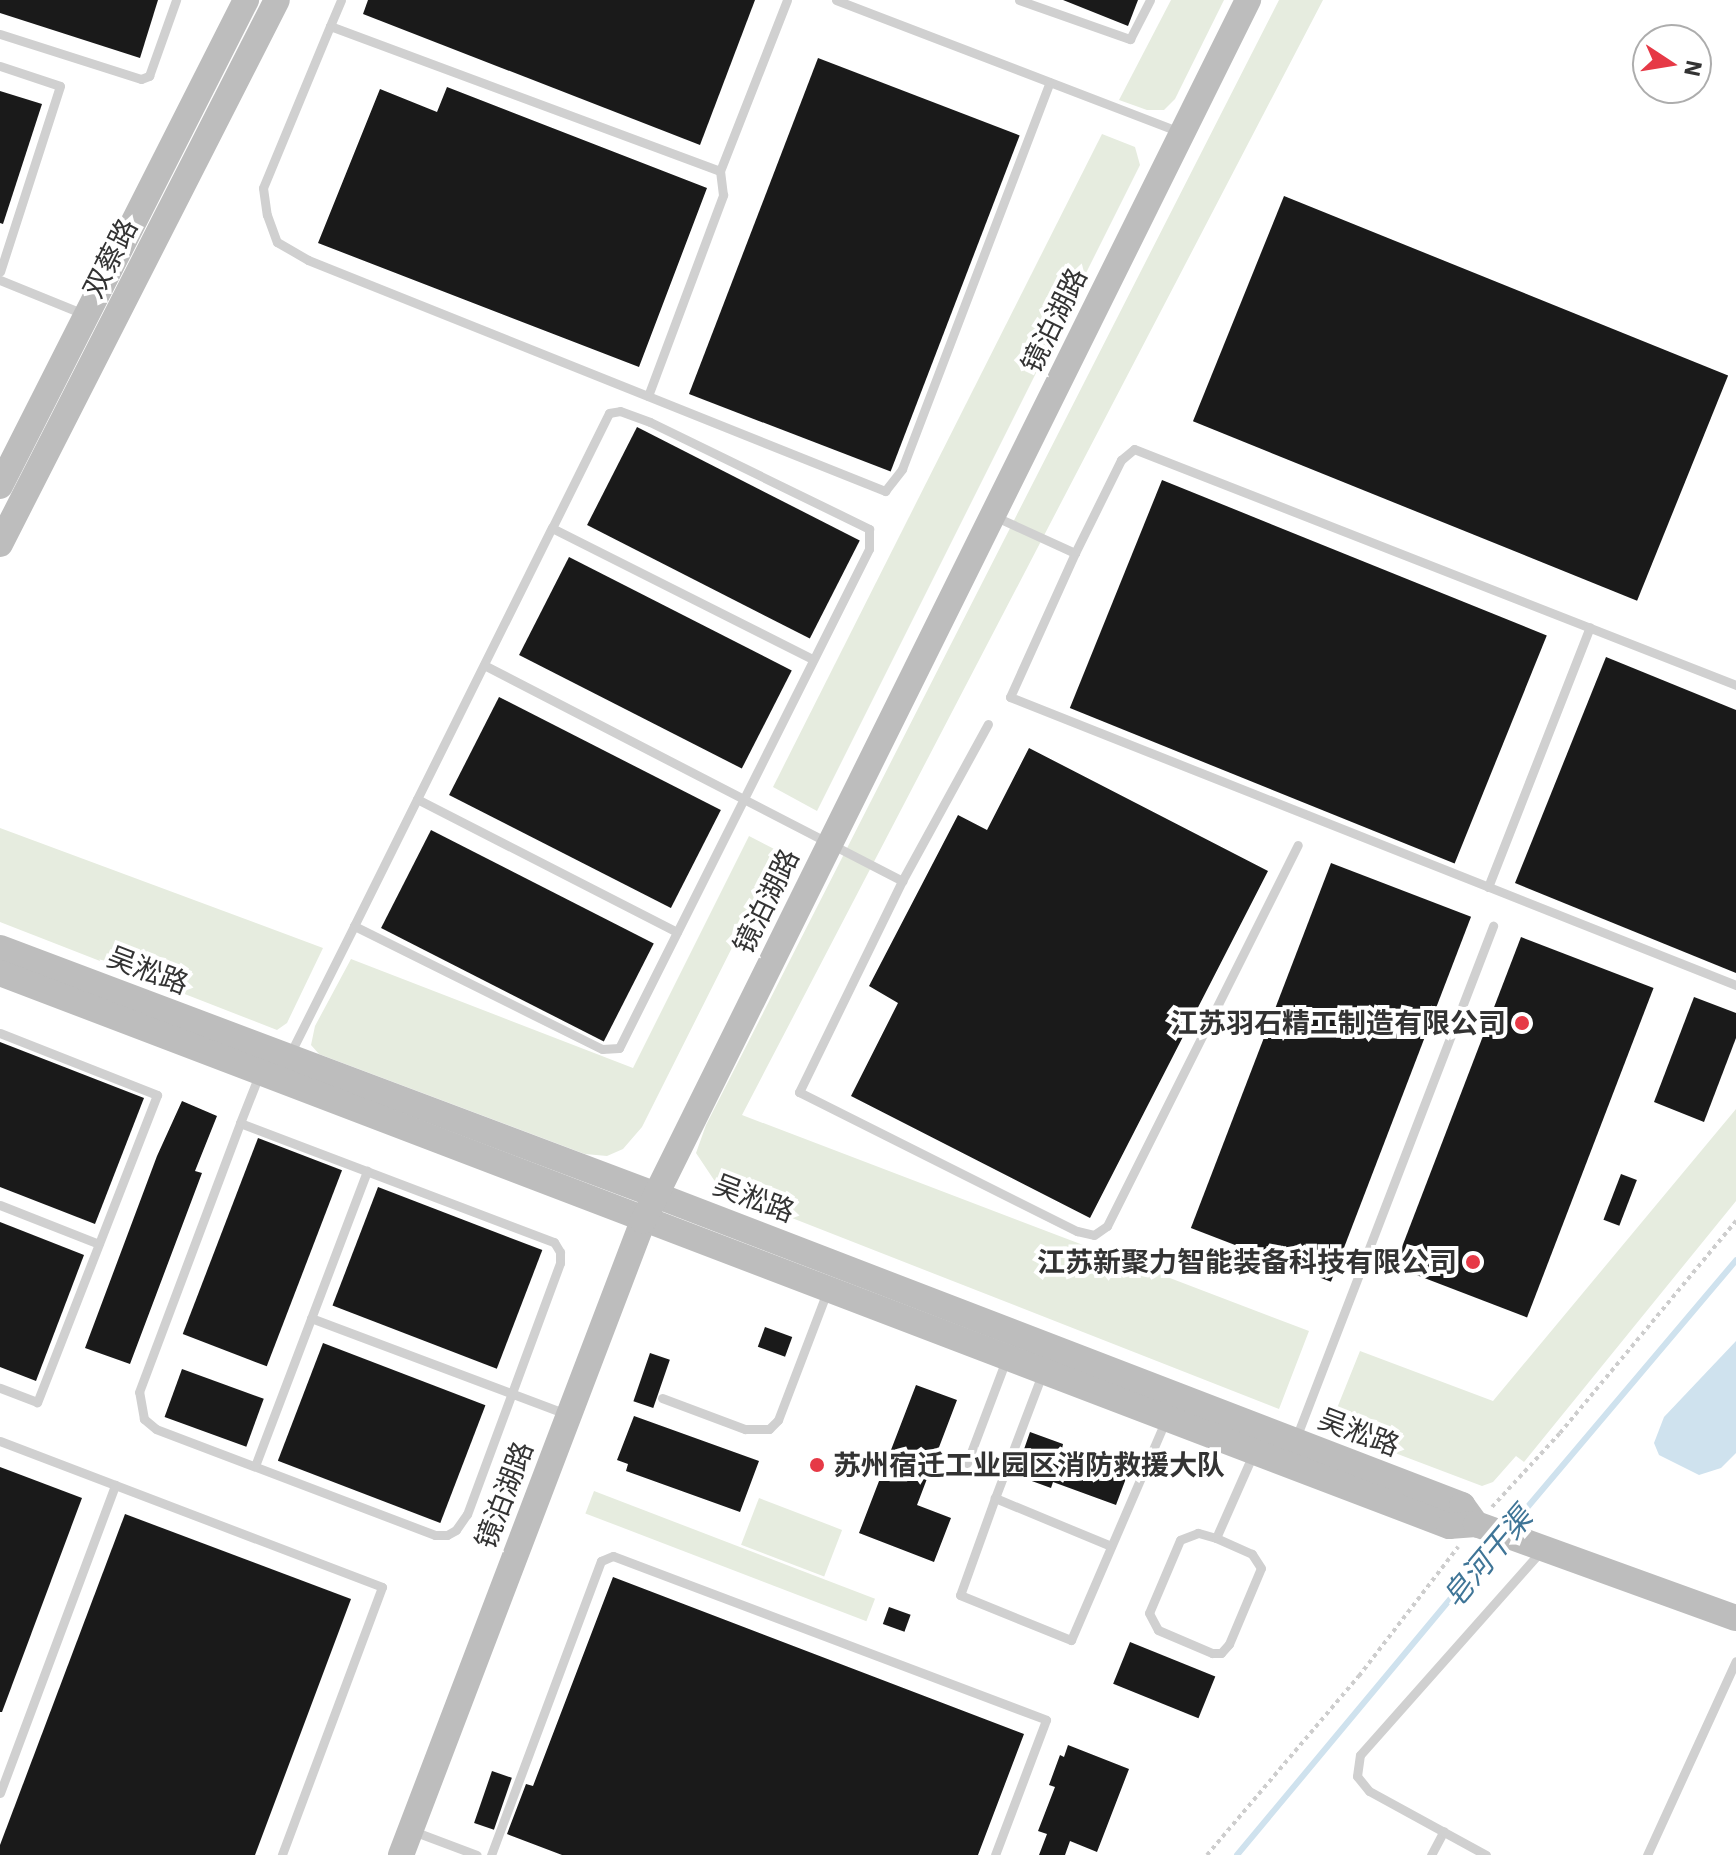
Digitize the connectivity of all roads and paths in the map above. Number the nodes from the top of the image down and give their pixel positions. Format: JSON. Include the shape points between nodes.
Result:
{"nodes":[{"id":1,"x":176,"y":0,"type":"edge"},
{"id":2,"x":246,"y":0,"type":"edge"},
{"id":3,"x":277,"y":0,"type":"edge"},
{"id":4,"x":341,"y":0,"type":"edge"},
{"id":5,"x":787,"y":0,"type":"edge"},
{"id":6,"x":836,"y":0,"type":"edge"},
{"id":7,"x":1019,"y":0,"type":"edge"},
{"id":8,"x":1150,"y":0,"type":"edge"},
{"id":9,"x":1248,"y":0,"type":"edge"},
{"id":10,"x":330,"y":26,"type":"junction"},
{"id":11,"x":0,"y":34,"type":"edge"},
{"id":12,"x":0,"y":66,"type":"edge"},
{"id":13,"x":1050,"y":82,"type":"junction"},
{"id":14,"x":1182,"y":133,"type":"junction"},
{"id":15,"x":720,"y":171,"type":"junction"},
{"id":16,"x":0,"y":272,"type":"edge"},
{"id":17,"x":0,"y":280,"type":"edge"},
{"id":18,"x":86,"y":315,"type":"junction"},
{"id":19,"x":648,"y":396,"type":"junction"},
{"id":20,"x":0,"y":486,"type":"edge"},
{"id":21,"x":993,"y":515,"type":"junction"},
{"id":22,"x":552,"y":528,"type":"junction"},
{"id":23,"x":0,"y":544,"type":"edge"},
{"id":24,"x":1075,"y":553,"type":"junction"},
{"id":25,"x":1590,"y":627,"type":"junction"},
{"id":26,"x":813,"y":659,"type":"junction"},
{"id":27,"x":484,"y":665,"type":"junction"},
{"id":28,"x":1736,"y":685,"type":"edge"},
{"id":29,"x":988,"y":724,"type":"dead end"},
{"id":30,"x":417,"y":799,"type":"junction"},
{"id":31,"x":743,"y":799,"type":"junction"},
{"id":32,"x":830,"y":844,"type":"junction"},
{"id":33,"x":1298,"y":845,"type":"dead end"},
{"id":34,"x":902,"y":881,"type":"junction"},
{"id":35,"x":1488,"y":887,"type":"junction"},
{"id":36,"x":354,"y":926,"type":"junction"},
{"id":37,"x":1493,"y":926,"type":"dead end"},
{"id":38,"x":677,"y":932,"type":"junction"},
{"id":39,"x":0,"y":948,"type":"edge"},
{"id":40,"x":0,"y":973,"type":"edge"},
{"id":41,"x":1736,"y":985,"type":"edge"},
{"id":42,"x":0,"y":1033,"type":"edge"},
{"id":43,"x":276,"y":1069,"type":"junction"},
{"id":44,"x":240,"y":1123,"type":"junction"},
{"id":45,"x":367,"y":1171,"type":"junction"},
{"id":46,"x":656,"y":1195,"type":"junction"},
{"id":47,"x":0,"y":1205,"type":"edge"},
{"id":48,"x":643,"y":1221,"type":"junction"},
{"id":49,"x":1736,"y":1221,"type":"edge"},
{"id":50,"x":99,"y":1244,"type":"junction"},
{"id":51,"x":827,"y":1292,"type":"junction"},
{"id":52,"x":311,"y":1318,"type":"junction"},
{"id":53,"x":1012,"y":1346,"type":"junction"},
{"id":54,"x":1044,"y":1371,"type":"junction"},
{"id":55,"x":0,"y":1388,"type":"edge"},
{"id":56,"x":511,"y":1394,"type":"junction"},
{"id":57,"x":662,"y":1398,"type":"dead end"},
{"id":58,"x":569,"y":1415,"type":"junction"},
{"id":59,"x":1168,"y":1416,"type":"junction"},
{"id":60,"x":0,"y":1441,"type":"edge"},
{"id":61,"x":1254,"y":1451,"type":"junction"},
{"id":62,"x":1291,"y":1452,"type":"junction"},
{"id":63,"x":967,"y":1463,"type":"dead end"},
{"id":64,"x":255,"y":1466,"type":"junction"},
{"id":65,"x":115,"y":1485,"type":"junction"},
{"id":66,"x":995,"y":1498,"type":"junction"},
{"id":67,"x":1476,"y":1524,"type":"junction"},
{"id":68,"x":1216,"y":1538,"type":"junction"},
{"id":69,"x":1111,"y":1546,"type":"junction"},
{"id":70,"x":1542,"y":1550,"type":"junction"},
{"id":71,"x":1736,"y":1618,"type":"edge"},
{"id":72,"x":1736,"y":1661,"type":"edge"},
{"id":73,"x":0,"y":1793,"type":"edge"},
{"id":74,"x":410,"y":1830,"type":"junction"},
{"id":75,"x":1444,"y":1831,"type":"junction"},
{"id":76,"x":282,"y":1855,"type":"edge"},
{"id":77,"x":401,"y":1855,"type":"edge"},
{"id":78,"x":477,"y":1855,"type":"edge"},
{"id":79,"x":491,"y":1855,"type":"edge"},
{"id":80,"x":995,"y":1855,"type":"edge"},
{"id":81,"x":1207,"y":1855,"type":"edge"},
{"id":82,"x":1431,"y":1855,"type":"edge"},
{"id":83,"x":1486,"y":1855,"type":"edge"},
{"id":84,"x":1647,"y":1855,"type":"edge"}],
"edges":[{"from":1,"to":11,"type":"lane","via":[[149,76],[141,79]]},
{"from":2,"to":18,"type":"main road","name":"双蔡路"},
{"from":3,"to":23,"type":"main road","name":"双蔡路"},
{"from":4,"to":10,"type":"lane"},
{"from":5,"to":15,"type":"lane"},
{"from":6,"to":13,"type":"lane"},
{"from":7,"to":8,"type":"lane","via":[[1130,39]]},
{"from":9,"to":14,"type":"main road","name":"镜泊湖路"},
{"from":10,"to":15,"type":"lane"},
{"from":10,"to":19,"type":"lane","via":[[263,188],[277,242],[308,260]]},
{"from":12,"to":16,"type":"lane","via":[[60,86]]},
{"from":13,"to":14,"type":"lane"},
{"from":13,"to":19,"type":"lane","via":[[902,469],[885,491]]},
{"from":14,"to":21,"type":"main road","name":"镜泊湖路"},
{"from":15,"to":19,"type":"lane","via":[[723,195]]},
{"from":17,"to":18,"type":"lane"},
{"from":18,"to":20,"type":"main road","name":"双蔡路"},
{"from":21,"to":24,"type":"lane"},
{"from":21,"to":32,"type":"main road","name":"镜泊湖路"},
{"from":22,"to":26,"type":"lane"},
{"from":22,"to":26,"type":"lane","via":[[609,413],[620,411],[858,521],[869,529],[869,549]]},
{"from":22,"to":27,"type":"lane"},
{"from":24,"to":25,"type":"lane","via":[[1121,460],[1134,449]]},
{"from":24,"to":35,"type":"lane","via":[[1010,697]]},
{"from":25,"to":28,"type":"lane"},
{"from":25,"to":35,"type":"lane"},
{"from":26,"to":31,"type":"lane"},
{"from":27,"to":30,"type":"lane"},
{"from":27,"to":31,"type":"lane"},
{"from":29,"to":34,"type":"lane"},
{"from":30,"to":36,"type":"lane"},
{"from":30,"to":38,"type":"lane"},
{"from":31,"to":32,"type":"lane"},
{"from":31,"to":38,"type":"lane"},
{"from":32,"to":34,"type":"lane"},
{"from":32,"to":46,"type":"main road","name":"镜泊湖路"},
{"from":33,"to":34,"type":"lane","via":[[1107,1226],[1094,1235],[799,1092]]},
{"from":35,"to":41,"type":"lane"},
{"from":36,"to":38,"type":"lane","via":[[612,1051],[619,1048]]},
{"from":36,"to":43,"type":"lane"},
{"from":37,"to":62,"type":"lane"},
{"from":39,"to":43,"type":"main road","name":"吴淞路"},
{"from":40,"to":43,"type":"main road","name":"吴淞路"},
{"from":42,"to":50,"type":"lane","via":[[157,1095]]},
{"from":43,"to":44,"type":"lane"},
{"from":43,"to":46,"type":"main road","name":"吴淞路"},
{"from":43,"to":48,"type":"main road","name":"吴淞路"},
{"from":44,"to":45,"type":"lane"},
{"from":44,"to":64,"type":"lane","via":[[139,1392],[144,1419],[156,1429]]},
{"from":45,"to":52,"type":"lane"},
{"from":45,"to":56,"type":"lane","via":[[554,1242],[560,1263]]},
{"from":46,"to":48,"type":"main road","name":"镜泊湖路"},
{"from":46,"to":53,"type":"main road","name":"吴淞路"},
{"from":47,"to":50,"type":"lane"},
{"from":48,"to":51,"type":"main road","name":"吴淞路"},
{"from":48,"to":58,"type":"main road","name":"镜泊湖路"},
{"from":49,"to":67,"type":"path","via":[[1560,1433]]},
{"from":50,"to":55,"type":"lane","via":[[37,1402]]},
{"from":51,"to":53,"type":"main road","name":"吴淞路"},
{"from":51,"to":57,"type":"lane","via":[[778,1420],[769,1429],[745,1429]]},
{"from":52,"to":56,"type":"lane"},
{"from":52,"to":64,"type":"lane"},
{"from":53,"to":54,"type":"main road","name":"吴淞路"},
{"from":53,"to":62,"type":"main road","name":"吴淞路"},
{"from":53,"to":63,"type":"lane"},
{"from":54,"to":59,"type":"main road","name":"吴淞路"},
{"from":54,"to":66,"type":"lane"},
{"from":56,"to":58,"type":"lane"},
{"from":56,"to":64,"type":"lane","via":[[467,1514],[447,1535],[435,1535]]},
{"from":58,"to":74,"type":"main road","name":"镜泊湖路"},
{"from":59,"to":61,"type":"main road","name":"吴淞路"},
{"from":59,"to":69,"type":"lane"},
{"from":60,"to":65,"type":"lane"},
{"from":61,"to":62,"type":"main road","name":"吴淞路"},
{"from":61,"to":68,"type":"lane"},
{"from":62,"to":67,"type":"main road","name":"吴淞路","via":[[1449,1526]]},
{"from":65,"to":73,"type":"lane"},
{"from":65,"to":76,"type":"lane","via":[[382,1587]]},
{"from":66,"to":69,"type":"lane"},
{"from":66,"to":69,"type":"lane","via":[[960,1595],[1071,1640]]},
{"from":67,"to":70,"type":"main road","name":"吴淞路"},
{"from":67,"to":81,"type":"path","via":[[1359,1676]]},
{"from":68,"to":68,"type":"lane","via":[[1252,1554],[1261,1568],[1221,1653],[1158,1630],[1149,1613],[1180,1540],[1198,1533]]},
{"from":70,"to":71,"type":"main road","name":"吴淞路"},
{"from":70,"to":75,"type":"lane","via":[[1360,1755],[1357,1776],[1369,1791]]},
{"from":72,"to":84,"type":"lane"},
{"from":74,"to":77,"type":"main road","name":"镜泊湖路"},
{"from":74,"to":78,"type":"lane"},
{"from":75,"to":82,"type":"lane"},
{"from":75,"to":83,"type":"lane"},
{"from":79,"to":80,"type":"lane","via":[[601,1561],[613,1556],[1046,1720]]}]}
